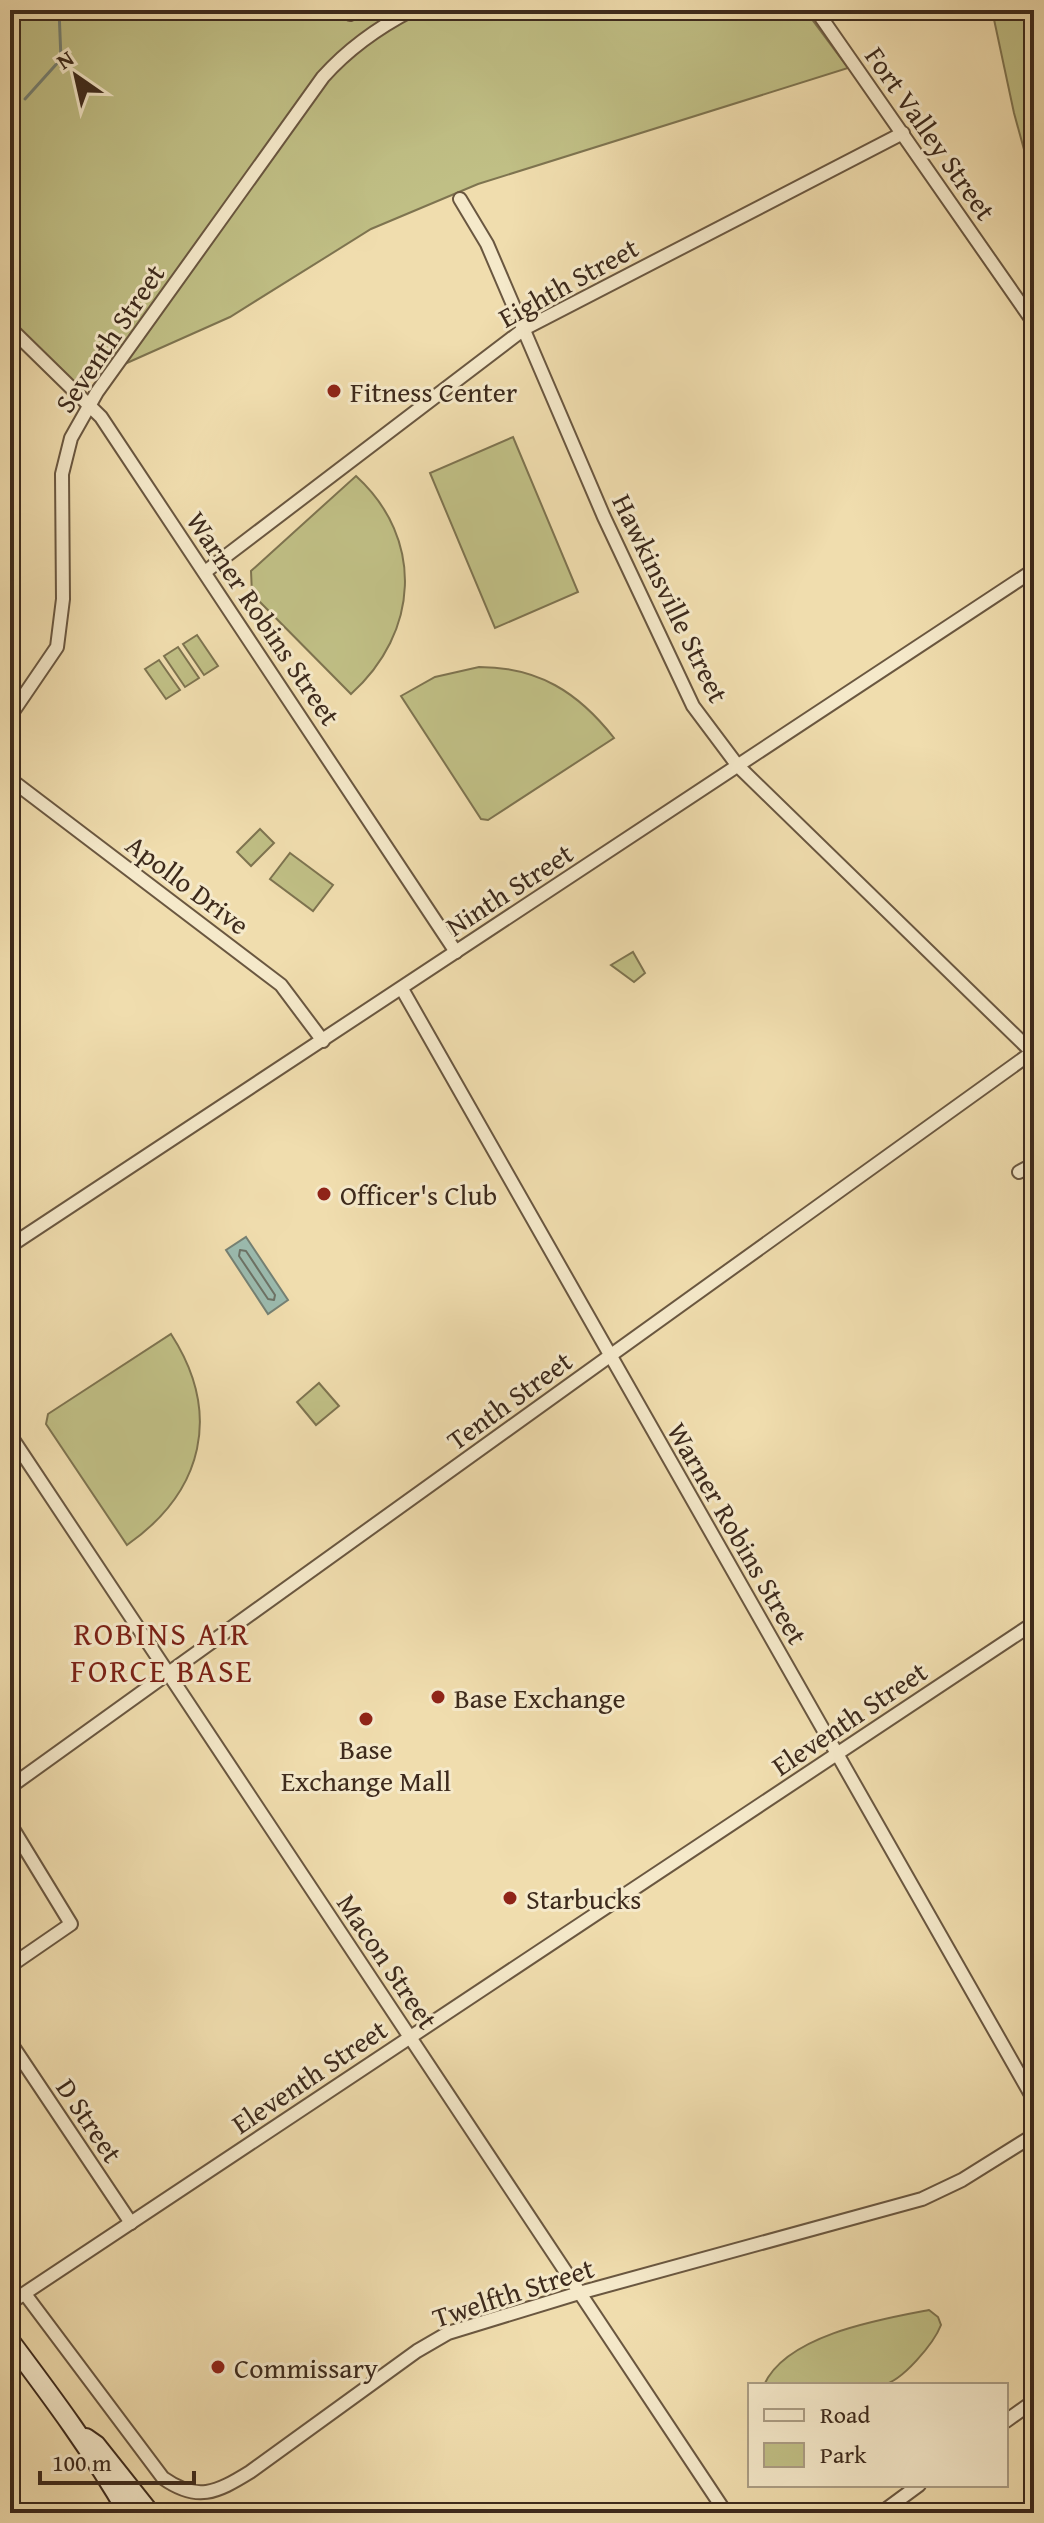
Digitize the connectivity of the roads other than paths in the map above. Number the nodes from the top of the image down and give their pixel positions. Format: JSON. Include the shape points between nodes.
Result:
{"nodes":[{"id":1,"x":412,"y":10,"type":"edge"},
{"id":2,"x":816,"y":10,"type":"edge"},
{"id":3,"x":903,"y":133,"type":"junction"},
{"id":4,"x":460,"y":199,"type":"dead end"},
{"id":5,"x":1034,"y":323,"type":"edge"},
{"id":6,"x":10,"y":328,"type":"edge"},
{"id":7,"x":524,"y":329,"type":"junction"},
{"id":8,"x":89,"y":405,"type":"junction"},
{"id":9,"x":1034,"y":570,"type":"edge"},
{"id":10,"x":205,"y":572,"type":"junction"},
{"id":11,"x":10,"y":716,"type":"edge"},
{"id":12,"x":738,"y":766,"type":"junction"},
{"id":13,"x":10,"y":779,"type":"edge"},
{"id":14,"x":456,"y":952,"type":"junction"},
{"id":15,"x":402,"y":989,"type":"junction"},
{"id":16,"x":323,"y":1041,"type":"junction"},
{"id":17,"x":1034,"y":1052,"type":"edge"},
{"id":18,"x":1034,"y":1164,"type":"edge"},
{"id":19,"x":1019,"y":1172,"type":"dead end"},
{"id":20,"x":10,"y":1246,"type":"edge"},
{"id":21,"x":610,"y":1356,"type":"junction"},
{"id":22,"x":10,"y":1435,"type":"edge"},
{"id":23,"x":1034,"y":1623,"type":"edge"},
{"id":24,"x":167,"y":1673,"type":"junction"},
{"id":25,"x":837,"y":1756,"type":"junction"},
{"id":26,"x":10,"y":1787,"type":"edge"},
{"id":27,"x":10,"y":1824,"type":"edge"},
{"id":28,"x":10,"y":1966,"type":"edge"},
{"id":29,"x":410,"y":2037,"type":"junction"},
{"id":30,"x":10,"y":2042,"type":"edge"},
{"id":31,"x":1034,"y":2100,"type":"edge"},
{"id":32,"x":1034,"y":2135,"type":"edge"},
{"id":33,"x":131,"y":2223,"type":"junction"},
{"id":34,"x":579,"y":2293,"type":"junction"},
{"id":35,"x":25,"y":2294,"type":"junction"},
{"id":36,"x":10,"y":2303,"type":"edge"},
{"id":37,"x":10,"y":2341,"type":"edge"},
{"id":38,"x":1034,"y":2401,"type":"edge"},
{"id":39,"x":1008,"y":2420,"type":"edge"},
{"id":40,"x":80,"y":2434,"type":"junction"},
{"id":41,"x":916,"y":2487,"type":"edge"},
{"id":42,"x":128,"y":2513,"type":"edge"},
{"id":43,"x":150,"y":2513,"type":"edge"},
{"id":44,"x":726,"y":2513,"type":"edge"},
{"id":45,"x":881,"y":2513,"type":"edge"}],
"edges":[{"from":1,"to":8,"type":"street","name":"Seventh Street","via":[[369,34],[323,77]]},
{"from":2,"to":3,"type":"street","name":"Fort Valley Street"},
{"from":3,"to":5,"type":"street","name":"Fort Valley Street"},
{"from":3,"to":7,"type":"street","name":"Eighth Street"},
{"from":4,"to":7,"type":"street","name":"Hawkinsville Street","via":[[487,244]]},
{"from":6,"to":8,"type":"street","name":"Warner Robins Street"},
{"from":7,"to":10,"type":"street","name":"Eighth Street"},
{"from":7,"to":12,"type":"street","name":"Hawkinsville Street","via":[[677,679]]},
{"from":8,"to":10,"type":"street","name":"Warner Robins Street"},
{"from":8,"to":11,"type":"street","name":"Seventh Street","via":[[71,438],[62,474],[62,628],[47,666]]},
{"from":9,"to":12,"type":"street","name":"Ninth Street"},
{"from":10,"to":14,"type":"street","name":"Warner Robins Street"},
{"from":12,"to":14,"type":"street","name":"Ninth Street"},
{"from":12,"to":17,"type":"street","name":"Hawkinsville Street"},
{"from":13,"to":16,"type":"street","name":"Apollo Drive","via":[[281,985]]},
{"from":14,"to":15,"type":"street","name":"Ninth Street"},
{"from":15,"to":16,"type":"street","name":"Ninth Street"},
{"from":15,"to":21,"type":"street","name":"Warner Robins Street"},
{"from":16,"to":20,"type":"street","name":"Ninth Street"},
{"from":17,"to":21,"type":"street","name":"Tenth Street"},
{"from":18,"to":19,"type":"street"},
{"from":21,"to":24,"type":"street","name":"Tenth Street"},
{"from":21,"to":25,"type":"street","name":"Warner Robins Street"},
{"from":22,"to":24,"type":"street","name":"Macon Street"},
{"from":23,"to":25,"type":"street","name":"Eleventh Street"},
{"from":24,"to":26,"type":"street","name":"Tenth Street"},
{"from":24,"to":29,"type":"street","name":"Macon Street"},
{"from":25,"to":29,"type":"street","name":"Eleventh Street"},
{"from":25,"to":31,"type":"street","name":"Warner Robins Street"},
{"from":27,"to":28,"type":"street","via":[[71,1924]]},
{"from":29,"to":33,"type":"street","name":"Eleventh Street"},
{"from":29,"to":34,"type":"street","name":"Macon Street"},
{"from":30,"to":33,"type":"street","name":"D Street"},
{"from":32,"to":34,"type":"street","name":"Twelfth Street","via":[[922,2199]]},
{"from":33,"to":35,"type":"street","name":"Eleventh Street"},
{"from":34,"to":35,"type":"street","name":"Twelfth Street","via":[[448,2333],[232,2484],[200,2494],[180,2490],[163,2478]]},
{"from":34,"to":44,"type":"street","name":"Macon Street"},
{"from":35,"to":36,"type":"street","name":"Eleventh Street"},
{"from":37,"to":40,"type":"street"},
{"from":38,"to":39,"type":"street"},
{"from":40,"to":42,"type":"street"},
{"from":40,"to":43,"type":"street","via":[[96,2445]]},
{"from":41,"to":45,"type":"street"}]}
